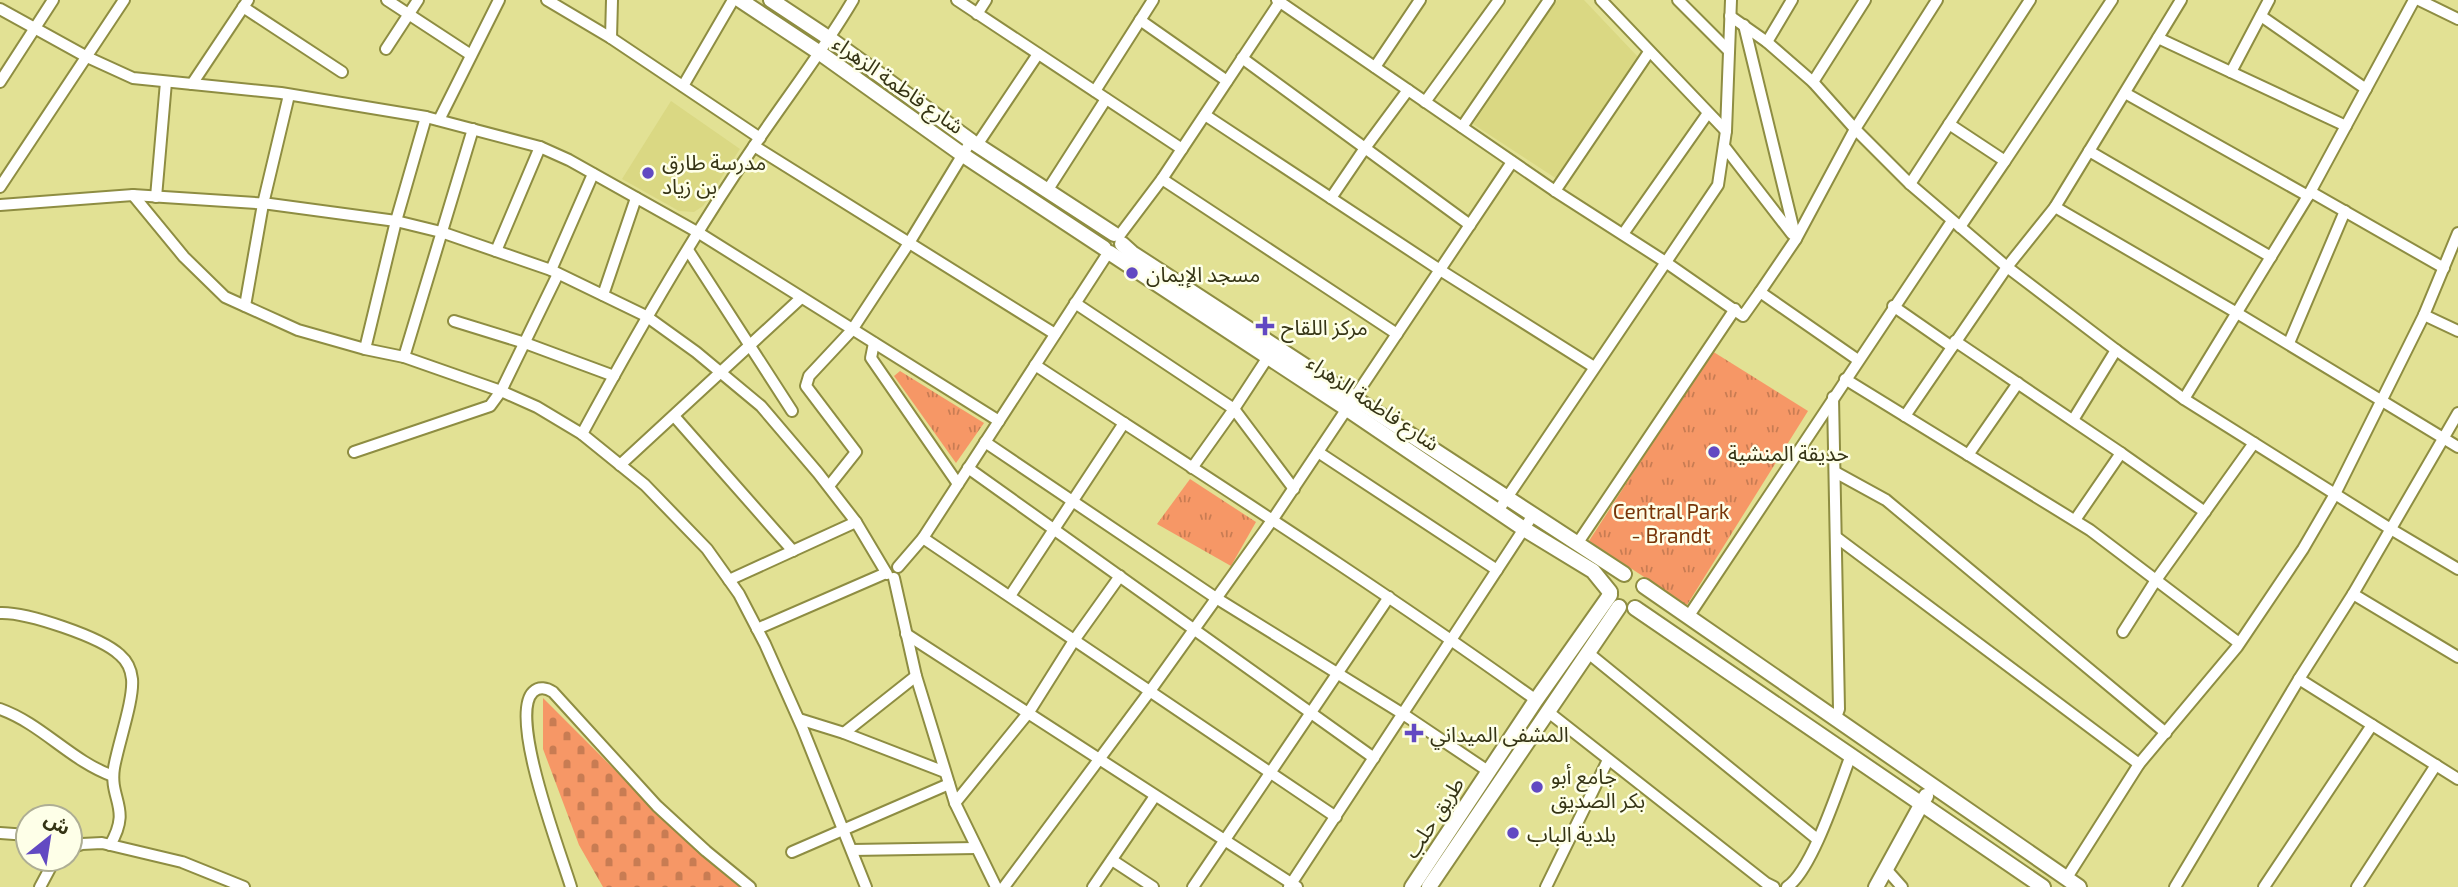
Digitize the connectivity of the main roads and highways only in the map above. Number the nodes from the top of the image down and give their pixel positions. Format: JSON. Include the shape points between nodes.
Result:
{"nodes":[{"id":1,"x":740,"y":0,"type":"edge"},
{"id":2,"x":771,"y":0,"type":"edge"},
{"id":3,"x":1118,"y":238,"type":"junction"},
{"id":4,"x":1107,"y":252,"type":"junction"},
{"id":5,"x":1351,"y":403,"type":"junction"},
{"id":6,"x":1624,"y":575,"type":"junction"},
{"id":7,"x":1644,"y":586,"type":"junction"},
{"id":8,"x":1610,"y":594,"type":"junction"},
{"id":9,"x":1619,"y":607,"type":"junction"},
{"id":10,"x":1635,"y":608,"type":"junction"},
{"id":11,"x":1932,"y":786,"type":"junction"},
{"id":12,"x":1922,"y":804,"type":"junction"},
{"id":13,"x":2073,"y":883,"type":"edge"},
{"id":14,"x":1412,"y":887,"type":"edge"},
{"id":15,"x":1429,"y":887,"type":"edge"},
{"id":16,"x":1876,"y":887,"type":"edge"},
{"id":17,"x":2043,"y":887,"type":"edge"}],
"edges":[{"from":1,"to":4,"type":"main road","name":"شارع فاطمة الزهراء"},
{"from":2,"to":3,"type":"main road","name":"شارع فاطمة الزهراء"},
{"from":3,"to":4,"type":"main road","via":[[1108,235],[1104,240]]},
{"from":3,"to":5,"type":"main road","name":"شارع فاطمة الزهراء","via":[[1132,253]]},
{"from":4,"to":5,"type":"main road","name":"شارع فاطمة الزهراء","via":[[1268,357]]},
{"from":5,"to":6,"type":"main road","name":"شارع فاطمة الزهراء","via":[[1507,497]]},
{"from":5,"to":8,"type":"main road","name":"شارع فاطمة الزهراء","via":[[1498,511],[1592,571]]},
{"from":6,"to":7,"type":"main road","via":[[1636,576]]},
{"from":6,"to":8,"type":"main road","via":[[1615,579]]},
{"from":7,"to":10,"type":"main road","via":[[1644,596]]},
{"from":7,"to":11,"type":"main road"},
{"from":8,"to":9,"type":"main road"},
{"from":8,"to":14,"type":"main road","name":"طريق حلب"},
{"from":9,"to":10,"type":"main road"},
{"from":9,"to":15,"type":"main road"},
{"from":10,"to":12,"type":"main road"},
{"from":11,"to":12,"type":"main road"},
{"from":11,"to":13,"type":"main road"},
{"from":12,"to":16,"type":"main road"},
{"from":12,"to":17,"type":"main road"}]}
